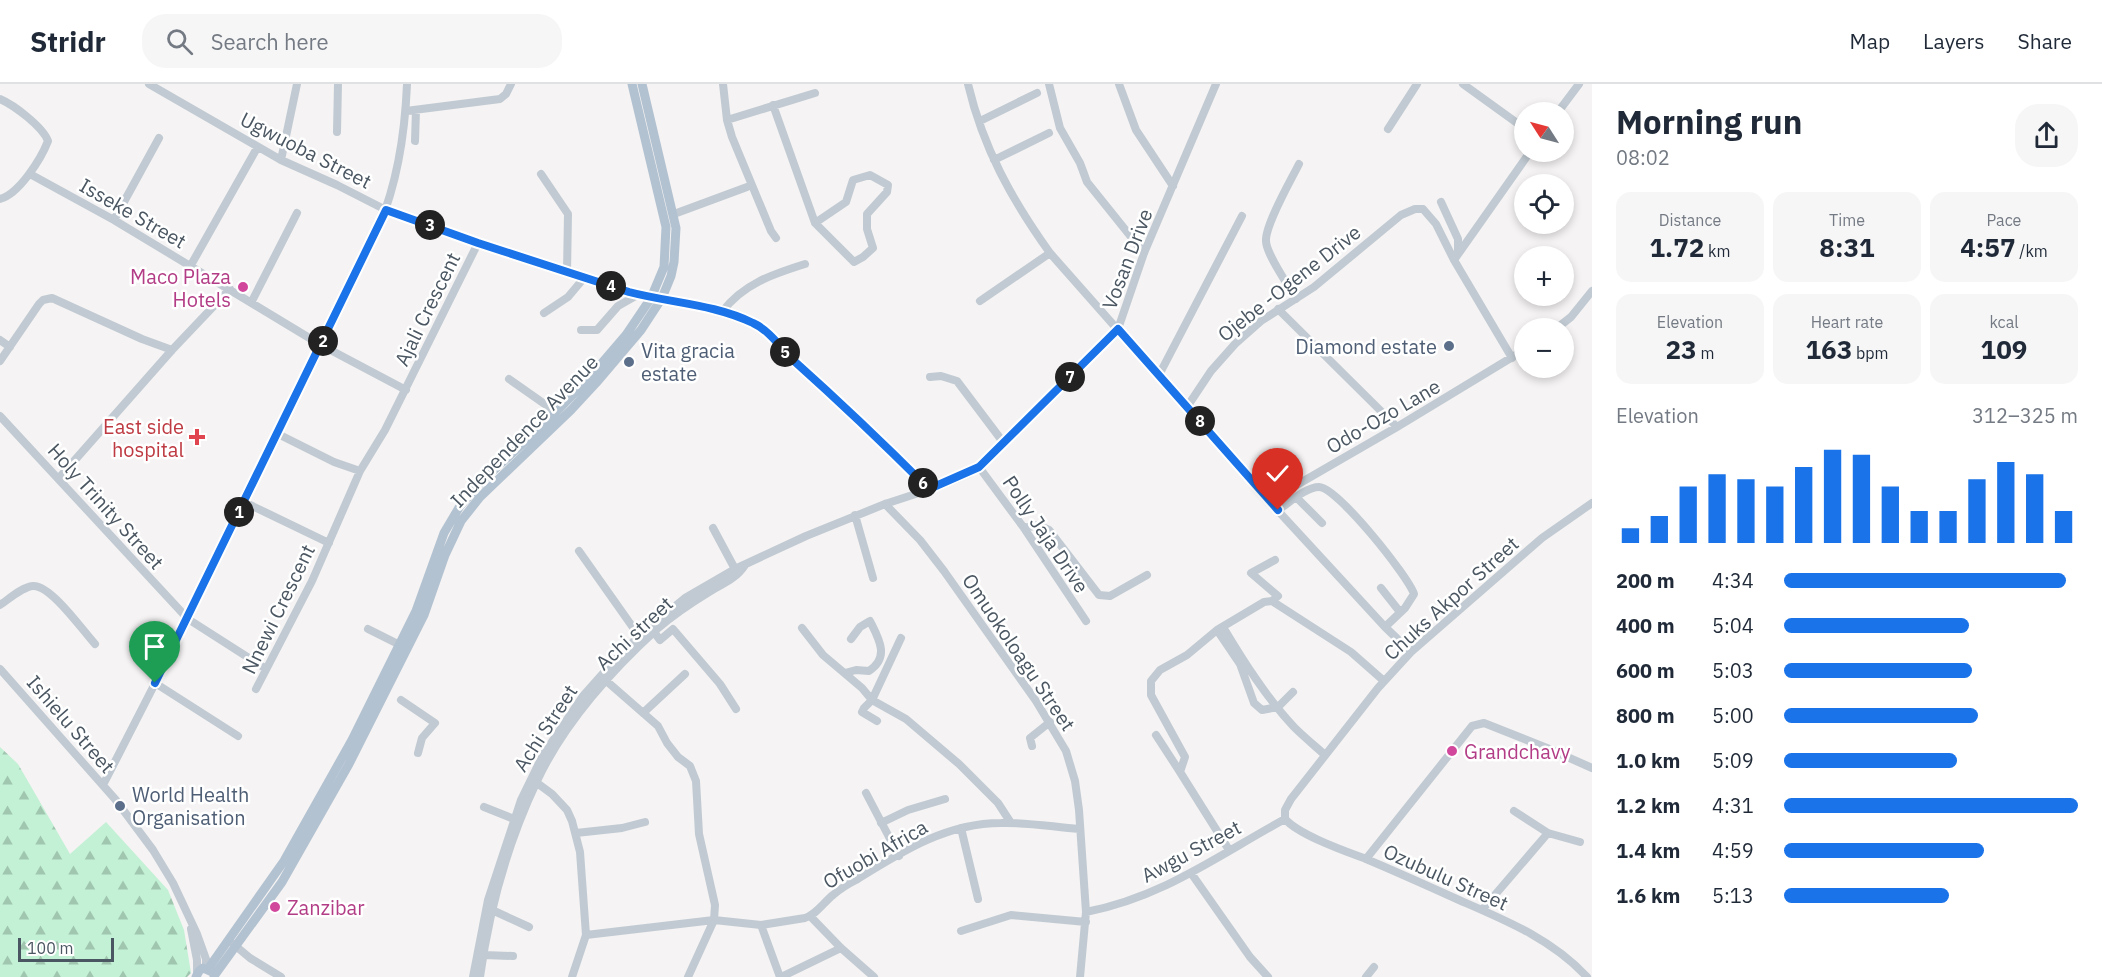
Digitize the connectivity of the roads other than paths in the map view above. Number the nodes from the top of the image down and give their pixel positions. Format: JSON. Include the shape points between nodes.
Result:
{"nodes":[{"id":1,"x":149,"y":84,"type":"edge"},
{"id":2,"x":297,"y":84,"type":"edge"},
{"id":3,"x":338,"y":84,"type":"edge"},
{"id":4,"x":407,"y":84,"type":"edge"},
{"id":5,"x":511,"y":84,"type":"edge"},
{"id":6,"x":632,"y":84,"type":"edge"},
{"id":7,"x":642,"y":84,"type":"edge"},
{"id":8,"x":723,"y":84,"type":"edge"},
{"id":9,"x":968,"y":84,"type":"edge"},
{"id":10,"x":1049,"y":84,"type":"edge"},
{"id":11,"x":1119,"y":84,"type":"edge"},
{"id":12,"x":1216,"y":84,"type":"edge"},
{"id":13,"x":1417,"y":84,"type":"edge"},
{"id":14,"x":1463,"y":84,"type":"edge"},
{"id":15,"x":1579,"y":84,"type":"edge"},
{"id":16,"x":815,"y":93,"type":"dead end"},
{"id":17,"x":1037,"y":93,"type":"dead end"},
{"id":18,"x":0,"y":99,"type":"edge"},
{"id":19,"x":1566,"y":102,"type":"edge"},
{"id":20,"x":773,"y":105,"type":"junction"},
{"id":21,"x":416,"y":110,"type":"junction"},
{"id":22,"x":406,"y":111,"type":"junction"},
{"id":23,"x":727,"y":120,"type":"junction"},
{"id":24,"x":980,"y":121,"type":"junction"},
{"id":25,"x":1514,"y":121,"type":"edge"},
{"id":26,"x":1388,"y":129,"type":"dead end"},
{"id":27,"x":337,"y":132,"type":"dead end"},
{"id":28,"x":1049,"y":133,"type":"dead end"},
{"id":29,"x":159,"y":138,"type":"dead end"},
{"id":30,"x":415,"y":141,"type":"dead end"},
{"id":31,"x":257,"y":148,"type":"junction"},
{"id":32,"x":281,"y":160,"type":"junction"},
{"id":33,"x":994,"y":160,"type":"junction"},
{"id":34,"x":1523,"y":162,"type":"edge"},
{"id":35,"x":1299,"y":164,"type":"dead end"},
{"id":36,"x":30,"y":174,"type":"junction"},
{"id":37,"x":541,"y":174,"type":"dead end"},
{"id":38,"x":1173,"y":186,"type":"junction"},
{"id":39,"x":747,"y":187,"type":"dead end"},
{"id":40,"x":0,"y":199,"type":"edge"},
{"id":41,"x":1441,"y":202,"type":"dead end"},
{"id":42,"x":386,"y":210,"type":"junction"},
{"id":43,"x":297,"y":213,"type":"dead end"},
{"id":44,"x":674,"y":214,"type":"junction"},
{"id":45,"x":1242,"y":216,"type":"dead end"},
{"id":46,"x":114,"y":220,"type":"junction"},
{"id":47,"x":815,"y":224,"type":"junction"},
{"id":48,"x":774,"y":234,"type":"dead end"},
{"id":49,"x":478,"y":243,"type":"junction"},
{"id":50,"x":1050,"y":253,"type":"junction"},
{"id":51,"x":1144,"y":253,"type":"junction"},
{"id":52,"x":1456,"y":256,"type":"junction"},
{"id":53,"x":804,"y":264,"type":"dead end"},
{"id":54,"x":191,"y":265,"type":"junction"},
{"id":55,"x":567,"y":272,"type":"junction"},
{"id":56,"x":584,"y":278,"type":"junction"},
{"id":57,"x":230,"y":289,"type":"junction"},
{"id":58,"x":1592,"y":291,"type":"edge"},
{"id":59,"x":639,"y":294,"type":"junction"},
{"id":60,"x":651,"y":298,"type":"junction"},
{"id":61,"x":662,"y":298,"type":"junction"},
{"id":62,"x":1296,"y":299,"type":"junction"},
{"id":63,"x":252,"y":301,"type":"junction"},
{"id":64,"x":980,"y":302,"type":"dead end"},
{"id":65,"x":1278,"y":309,"type":"junction"},
{"id":66,"x":723,"y":312,"type":"junction"},
{"id":67,"x":544,"y":313,"type":"dead end"},
{"id":68,"x":1570,"y":318,"type":"edge"},
{"id":69,"x":1118,"y":329,"type":"junction"},
{"id":70,"x":581,"y":330,"type":"dead end"},
{"id":71,"x":0,"y":340,"type":"edge"},
{"id":72,"x":321,"y":345,"type":"junction"},
{"id":73,"x":10,"y":347,"type":"junction"},
{"id":74,"x":172,"y":350,"type":"junction"},
{"id":75,"x":1512,"y":358,"type":"joint"},
{"id":76,"x":0,"y":361,"type":"edge"},
{"id":77,"x":1159,"y":375,"type":"junction"},
{"id":78,"x":930,"y":377,"type":"dead end"},
{"id":79,"x":509,"y":379,"type":"dead end"},
{"id":80,"x":406,"y":390,"type":"junction"},
{"id":81,"x":568,"y":407,"type":"junction"},
{"id":82,"x":1187,"y":407,"type":"junction"},
{"id":83,"x":556,"y":412,"type":"junction"},
{"id":84,"x":0,"y":416,"type":"edge"},
{"id":85,"x":1398,"y":427,"type":"junction"},
{"id":86,"x":385,"y":430,"type":"joint"},
{"id":87,"x":278,"y":434,"type":"junction"},
{"id":88,"x":1003,"y":442,"type":"junction"},
{"id":89,"x":979,"y":467,"type":"junction"},
{"id":90,"x":360,"y":471,"type":"junction"},
{"id":91,"x":59,"y":478,"type":"junction"},
{"id":92,"x":486,"y":485,"type":"junction"},
{"id":93,"x":929,"y":489,"type":"junction"},
{"id":94,"x":1297,"y":498,"type":"junction"},
{"id":95,"x":1269,"y":501,"type":"junction"},
{"id":96,"x":244,"y":502,"type":"junction"},
{"id":97,"x":1592,"y":503,"type":"edge"},
{"id":98,"x":885,"y":504,"type":"junction"},
{"id":99,"x":1278,"y":510,"type":"junction"},
{"id":100,"x":855,"y":515,"type":"junction"},
{"id":101,"x":1322,"y":523,"type":"dead end"},
{"id":102,"x":713,"y":528,"type":"dead end"},
{"id":103,"x":1024,"y":528,"type":"junction"},
{"id":104,"x":328,"y":543,"type":"junction"},
{"id":105,"x":579,"y":551,"type":"dead end"},
{"id":106,"x":1275,"y":560,"type":"dead end"},
{"id":107,"x":745,"y":565,"type":"junction"},
{"id":108,"x":735,"y":569,"type":"junction"},
{"id":109,"x":1147,"y":575,"type":"dead end"},
{"id":110,"x":873,"y":578,"type":"dead end"},
{"id":111,"x":1382,"y":588,"type":"dead end"},
{"id":112,"x":1272,"y":601,"type":"junction"},
{"id":113,"x":0,"y":605,"type":"edge"},
{"id":114,"x":1401,"y":612,"type":"junction"},
{"id":115,"x":420,"y":613,"type":"junction"},
{"id":116,"x":188,"y":619,"type":"junction"},
{"id":117,"x":1086,"y":621,"type":"dead end"},
{"id":118,"x":1385,"y":627,"type":"junction"},
{"id":119,"x":802,"y":628,"type":"dead end"},
{"id":120,"x":368,"y":629,"type":"dead end"},
{"id":121,"x":1220,"y":629,"type":"junction"},
{"id":122,"x":654,"y":632,"type":"junction"},
{"id":123,"x":639,"y":636,"type":"junction"},
{"id":124,"x":901,"y":638,"type":"dead end"},
{"id":125,"x":851,"y":639,"type":"dead end"},
{"id":126,"x":95,"y":644,"type":"dead end"},
{"id":127,"x":400,"y":645,"type":"junction"},
{"id":128,"x":1411,"y":652,"type":"junction"},
{"id":129,"x":0,"y":669,"type":"edge"},
{"id":130,"x":266,"y":669,"type":"junction"},
{"id":131,"x":845,"y":673,"type":"junction"},
{"id":132,"x":685,"y":674,"type":"dead end"},
{"id":133,"x":603,"y":678,"type":"junction"},
{"id":134,"x":1384,"y":681,"type":"junction"},
{"id":135,"x":155,"y":683,"type":"junction"},
{"id":136,"x":256,"y":689,"type":"dead end"},
{"id":137,"x":1293,"y":692,"type":"dead end"},
{"id":138,"x":401,"y":700,"type":"dead end"},
{"id":139,"x":872,"y":700,"type":"junction"},
{"id":140,"x":1278,"y":707,"type":"junction"},
{"id":141,"x":736,"y":709,"type":"dead end"},
{"id":142,"x":643,"y":713,"type":"junction"},
{"id":143,"x":369,"y":718,"type":"junction"},
{"id":144,"x":877,"y":721,"type":"dead end"},
{"id":145,"x":1050,"y":722,"type":"junction"},
{"id":146,"x":1156,"y":735,"type":"dead end"},
{"id":147,"x":238,"y":736,"type":"dead end"},
{"id":148,"x":1032,"y":747,"type":"dead end"},
{"id":149,"x":418,"y":753,"type":"dead end"},
{"id":150,"x":1325,"y":755,"type":"junction"},
{"id":151,"x":1592,"y":768,"type":"edge"},
{"id":152,"x":1180,"y":772,"type":"junction"},
{"id":153,"x":533,"y":780,"type":"junction"},
{"id":154,"x":103,"y":786,"type":"junction"},
{"id":155,"x":866,"y":793,"type":"dead end"},
{"id":156,"x":945,"y":799,"type":"dead end"},
{"id":157,"x":484,"y":807,"type":"dead end"},
{"id":158,"x":1514,"y":811,"type":"dead end"},
{"id":159,"x":514,"y":819,"type":"junction"},
{"id":160,"x":1285,"y":819,"type":"junction"},
{"id":161,"x":645,"y":822,"type":"dead end"},
{"id":162,"x":881,"y":823,"type":"junction"},
{"id":163,"x":1011,"y":823,"type":"junction"},
{"id":164,"x":961,"y":828,"type":"junction"},
{"id":165,"x":1079,"y":829,"type":"junction"},
{"id":166,"x":576,"y":833,"type":"junction"},
{"id":167,"x":1548,"y":833,"type":"junction"},
{"id":168,"x":1580,"y":842,"type":"dead end"},
{"id":169,"x":1229,"y":850,"type":"junction"},
{"id":170,"x":898,"y":855,"type":"junction"},
{"id":171,"x":1366,"y":859,"type":"junction"},
{"id":172,"x":1191,"y":873,"type":"junction"},
{"id":173,"x":978,"y":898,"type":"dead end"},
{"id":174,"x":492,"y":910,"type":"junction"},
{"id":175,"x":1482,"y":910,"type":"junction"},
{"id":176,"x":1086,"y":912,"type":"junction"},
{"id":177,"x":811,"y":917,"type":"junction"},
{"id":178,"x":714,"y":920,"type":"junction"},
{"id":179,"x":1086,"y":922,"type":"junction"},
{"id":180,"x":761,"y":925,"type":"junction"},
{"id":181,"x":530,"y":927,"type":"dead end"},
{"id":182,"x":961,"y":931,"type":"dead end"},
{"id":183,"x":586,"y":935,"type":"junction"},
{"id":184,"x":233,"y":944,"type":"junction"},
{"id":185,"x":841,"y":948,"type":"junction"},
{"id":186,"x":484,"y":955,"type":"junction"},
{"id":187,"x":513,"y":956,"type":"dead end"},
{"id":188,"x":1374,"y":967,"type":"dead end"},
{"id":189,"x":206,"y":973,"type":"edge"},
{"id":190,"x":281,"y":977,"type":"edge"},
{"id":191,"x":473,"y":977,"type":"edge"},
{"id":192,"x":480,"y":977,"type":"edge"},
{"id":193,"x":572,"y":977,"type":"edge"},
{"id":194,"x":688,"y":977,"type":"edge"},
{"id":195,"x":780,"y":977,"type":"edge"},
{"id":196,"x":874,"y":977,"type":"edge"},
{"id":197,"x":1080,"y":977,"type":"edge"},
{"id":198,"x":1268,"y":977,"type":"edge"},
{"id":199,"x":1366,"y":977,"type":"edge"},
{"id":200,"x":1587,"y":977,"type":"edge"}],
"edges":[{"from":1,"to":31,"type":"street","name":"Ugwuoba Street"},
{"from":2,"to":32,"type":"street"},
{"from":3,"to":27,"type":"street"},
{"from":4,"to":22,"type":"street"},
{"from":5,"to":21,"type":"street","via":[[500,99]]},
{"from":6,"to":60,"type":"main road","name":"Independence Avenue","via":[[666,227],[664,267]]},
{"from":7,"to":44,"type":"main road","name":"Independence Avenue"},
{"from":8,"to":23,"type":"street"},
{"from":9,"to":24,"type":"street"},
{"from":10,"to":51,"type":"street","via":[[1060,128],[1087,182]]},
{"from":11,"to":38,"type":"street","via":[[1136,130]]},
{"from":12,"to":38,"type":"street","name":"Vosan Drive"},
{"from":13,"to":26,"type":"street"},
{"from":14,"to":25,"type":"street"},
{"from":15,"to":19,"type":"street"},
{"from":16,"to":20,"type":"street"},
{"from":17,"to":24,"type":"street"},
{"from":18,"to":36,"type":"street","via":[[47,138]]},
{"from":20,"to":23,"type":"street"},
{"from":20,"to":47,"type":"street"},
{"from":21,"to":22,"type":"street"},
{"from":21,"to":30,"type":"street"},
{"from":22,"to":42,"type":"street"},
{"from":23,"to":48,"type":"street"},
{"from":24,"to":33,"type":"street"},
{"from":28,"to":33,"type":"street"},
{"from":29,"to":46,"type":"street"},
{"from":31,"to":32,"type":"street","name":"Ugwuoba Street"},
{"from":31,"to":54,"type":"street"},
{"from":32,"to":42,"type":"street","name":"Ugwuoba Street"},
{"from":33,"to":50,"type":"street","via":[[1017,205]]},
{"from":34,"to":52,"type":"street"},
{"from":35,"to":62,"type":"street","via":[[1266,241]]},
{"from":36,"to":40,"type":"street"},
{"from":36,"to":46,"type":"street","name":"Isseke Street"},
{"from":37,"to":55,"type":"street","via":[[567,212]]},
{"from":38,"to":51,"type":"street","name":"Vosan Drive"},
{"from":39,"to":44,"type":"street"},
{"from":41,"to":52,"type":"street","via":[[1458,238]]},
{"from":42,"to":49,"type":"street","name":"Ugwuoba Street"},
{"from":42,"to":72,"type":"street"},
{"from":43,"to":63,"type":"street"},
{"from":44,"to":61,"type":"main road","name":"Independence Avenue","via":[[676,250]]},
{"from":45,"to":77,"type":"street"},
{"from":46,"to":54,"type":"street","name":"Isseke Street"},
{"from":47,"to":47,"type":"street","via":[[846,202],[853,180],[870,175],[888,185],[887,192],[867,214],[873,248],[863,258],[854,262]]},
{"from":49,"to":55,"type":"street","name":"Ugwuoba Street"},
{"from":49,"to":80,"type":"street","name":"Ajali Crescent"},
{"from":50,"to":64,"type":"street"},
{"from":50,"to":69,"type":"street"},
{"from":51,"to":69,"type":"street","name":"Vosan Drive"},
{"from":52,"to":62,"type":"street","name":"Ojebe -Ogene Drive","via":[[1428,213],[1415,209],[1401,215]]},
{"from":52,"to":75,"type":"street"},
{"from":53,"to":66,"type":"street","via":[[766,276],[733,298]]},
{"from":54,"to":57,"type":"street","name":"Isseke Street"},
{"from":55,"to":56,"type":"street","name":"Ugwuoba Street"},
{"from":56,"to":59,"type":"street","name":"Ugwuoba Street"},
{"from":56,"to":67,"type":"street","via":[[568,297]]},
{"from":57,"to":63,"type":"street","name":"Isseke Street"},
{"from":57,"to":74,"type":"street"},
{"from":58,"to":68,"type":"street"},
{"from":59,"to":60,"type":"street","name":"Ugwuoba Street"},
{"from":59,"to":70,"type":"street","via":[[618,306],[597,330]]},
{"from":60,"to":61,"type":"street","name":"Ugwuoba Street"},
{"from":60,"to":81,"type":"main road","name":"Independence Avenue"},
{"from":61,"to":66,"type":"street","name":"Ugwuoba Street"},
{"from":61,"to":81,"type":"main road","name":"Independence Avenue","via":[[618,358]]},
{"from":62,"to":65,"type":"street","name":"Ojebe -Ogene Drive"},
{"from":63,"to":72,"type":"street","name":"Isseke Street"},
{"from":65,"to":82,"type":"street","name":"Ojebe -Ogene Drive","via":[[1229,351]]},
{"from":65,"to":85,"type":"street"},
{"from":66,"to":93,"type":"street","name":"Ugwuoba Street","via":[[760,326]]},
{"from":69,"to":77,"type":"street"},
{"from":69,"to":88,"type":"street","name":"Vosan Drive"},
{"from":71,"to":73,"type":"street"},
{"from":72,"to":80,"type":"street","name":"Isseke Street"},
{"from":72,"to":87,"type":"street"},
{"from":73,"to":74,"type":"street","via":[[39,304],[52,298]]},
{"from":73,"to":76,"type":"street"},
{"from":74,"to":91,"type":"street"},
{"from":75,"to":85,"type":"street","name":"Odo-Ozo Lane"},
{"from":77,"to":82,"type":"street"},
{"from":78,"to":88,"type":"street","via":[[957,381]]},
{"from":79,"to":83,"type":"street"},
{"from":80,"to":86,"type":"street","name":"Ajali Crescent"},
{"from":81,"to":83,"type":"main road","name":"Independence Avenue"},
{"from":81,"to":92,"type":"main road","name":"Independence Avenue"},
{"from":82,"to":95,"type":"street"},
{"from":83,"to":92,"type":"main road","name":"Independence Avenue"},
{"from":84,"to":91,"type":"street","name":"Holy Trinity Street"},
{"from":85,"to":95,"type":"street","name":"Odo-Ozo Lane"},
{"from":86,"to":90,"type":"street","name":"Nnewi Crescent"},
{"from":87,"to":90,"type":"street"},
{"from":87,"to":96,"type":"street"},
{"from":88,"to":89,"type":"street","name":"Vosan Drive"},
{"from":89,"to":93,"type":"street","name":"Vosan Drive"},
{"from":89,"to":103,"type":"street","name":"Polly Jaja Drive"},
{"from":90,"to":104,"type":"street","name":"Nnewi Crescent"},
{"from":91,"to":116,"type":"street","name":"Holy Trinity Street"},
{"from":92,"to":115,"type":"main road","name":"Independence Avenue","via":[[464,509],[441,553]]},
{"from":93,"to":98,"type":"street","name":"Vosan Drive"},
{"from":94,"to":99,"type":"street"},
{"from":94,"to":101,"type":"street"},
{"from":94,"to":114,"type":"street","via":[[1311,489],[1327,489],[1364,525],[1413,590]]},
{"from":95,"to":99,"type":"street"},
{"from":96,"to":104,"type":"street","name":"Nnewi Crescent"},
{"from":96,"to":116,"type":"street"},
{"from":97,"to":128,"type":"street","name":"Chuks Akpor Street","via":[[1542,538]]},
{"from":98,"to":100,"type":"street","name":"Vosan Drive"},
{"from":98,"to":145,"type":"street","name":"Omuokoloagu Street","via":[[944,571]]},
{"from":99,"to":118,"type":"street"},
{"from":100,"to":107,"type":"street","name":"Vosan Drive"},
{"from":100,"to":110,"type":"street"},
{"from":102,"to":108,"type":"street"},
{"from":103,"to":109,"type":"street","via":[[1038,525],[1049,530],[1098,595],[1110,596]]},
{"from":103,"to":117,"type":"street","name":"Polly Jaja Drive"},
{"from":104,"to":130,"type":"street","name":"Nnewi Crescent"},
{"from":105,"to":123,"type":"street"},
{"from":106,"to":112,"type":"street","via":[[1251,573],[1278,596]]},
{"from":107,"to":108,"type":"street","name":"Achi Street"},
{"from":107,"to":122,"type":"street","name":"Achi street","via":[[738,575],[683,608]]},
{"from":108,"to":123,"type":"street","name":"Achi Street","via":[[679,603]]},
{"from":111,"to":114,"type":"street"},
{"from":112,"to":121,"type":"street"},
{"from":112,"to":134,"type":"street","via":[[1351,652]]},
{"from":113,"to":126,"type":"street","via":[[24,589],[43,589]]},
{"from":114,"to":118,"type":"street"},
{"from":115,"to":127,"type":"main road","name":"Independence Avenue"},
{"from":115,"to":143,"type":"main road","name":"Independence Avenue"},
{"from":116,"to":130,"type":"street","name":"Holy Trinity Street"},
{"from":116,"to":135,"type":"street"},
{"from":118,"to":128,"type":"street"},
{"from":119,"to":131,"type":"street","via":[[823,655]]},
{"from":120,"to":127,"type":"street"},
{"from":121,"to":140,"type":"street"},
{"from":121,"to":140,"type":"street","via":[[1240,664],[1254,703],[1262,710]]},
{"from":121,"to":152,"type":"street","via":[[1188,655],[1160,670],[1151,681],[1150,695],[1185,757]]},
{"from":122,"to":133,"type":"street","name":"Achi street"},
{"from":122,"to":141,"type":"street","via":[[660,640],[673,629]]},
{"from":123,"to":133,"type":"street","name":"Achi Street"},
{"from":124,"to":139,"type":"street"},
{"from":125,"to":131,"type":"street","via":[[870,621],[883,656],[869,672]]},
{"from":127,"to":143,"type":"main road","name":"Independence Avenue"},
{"from":128,"to":134,"type":"street","name":"Chuks Akpor Street"},
{"from":129,"to":154,"type":"street","name":"Ishielu Street"},
{"from":130,"to":136,"type":"street","name":"Nnewi Crescent"},
{"from":131,"to":139,"type":"street"},
{"from":132,"to":142,"type":"street"},
{"from":133,"to":142,"type":"street"},
{"from":133,"to":153,"type":"street","name":"Achi street"},
{"from":134,"to":150,"type":"street","name":"Chuks Akpor Street"},
{"from":135,"to":147,"type":"street"},
{"from":135,"to":154,"type":"street"},
{"from":137,"to":140,"type":"street"},
{"from":138,"to":149,"type":"street","via":[[435,723],[422,738]]},
{"from":139,"to":144,"type":"street","via":[[862,712]]},
{"from":139,"to":163,"type":"street","via":[[906,719],[959,764],[998,803]]},
{"from":140,"to":150,"type":"street"},
{"from":142,"to":178,"type":"street","via":[[658,726],[695,776],[699,834],[715,905]]},
{"from":143,"to":184,"type":"main road","name":"Independence Avenue","via":[[282,882]]},
{"from":145,"to":148,"type":"street","via":[[1030,738]]},
{"from":145,"to":165,"type":"street","name":"Omuokoloagu Street","via":[[1071,763]]},
{"from":146,"to":152,"type":"street"},
{"from":150,"to":160,"type":"street","name":"Chuks Akpor Street","via":[[1291,799]]},
{"from":151,"to":171,"type":"street","via":[[1495,727],[1476,724]]},
{"from":152,"to":169,"type":"street"},
{"from":153,"to":159,"type":"street","name":"Achi Street"},
{"from":153,"to":166,"type":"street","via":[[567,810]]},
{"from":153,"to":174,"type":"street","name":"Achi street"},
{"from":154,"to":189,"type":"street","name":"Ishielu Street","via":[[153,850],[173,883],[205,954]]},
{"from":155,"to":162,"type":"street"},
{"from":156,"to":162,"type":"street"},
{"from":157,"to":159,"type":"street"},
{"from":158,"to":167,"type":"street"},
{"from":159,"to":191,"type":"street","name":"Achi Street","via":[[485,909]]},
{"from":160,"to":169,"type":"street","name":"Awgu Street"},
{"from":160,"to":171,"type":"street","name":"Ozubulu Street"},
{"from":161,"to":166,"type":"street"},
{"from":162,"to":170,"type":"street"},
{"from":163,"to":164,"type":"street","name":"Ofuobi Africa"},
{"from":163,"to":165,"type":"street","name":"Ofuobi Africa"},
{"from":164,"to":170,"type":"street","name":"Ofuobi Africa","via":[[927,838]]},
{"from":164,"to":173,"type":"street"},
{"from":165,"to":176,"type":"street","name":"Omuokoloagu Street"},
{"from":166,"to":183,"type":"street"},
{"from":167,"to":168,"type":"street"},
{"from":167,"to":175,"type":"street"},
{"from":169,"to":172,"type":"street","name":"Awgu Street"},
{"from":170,"to":177,"type":"street","name":"Ofuobi Africa","via":[[834,894]]},
{"from":171,"to":175,"type":"street","name":"Ozubulu Street"},
{"from":172,"to":176,"type":"street","name":"Awgu Street","via":[[1135,899]]},
{"from":172,"to":198,"type":"street"},
{"from":174,"to":181,"type":"street"},
{"from":174,"to":186,"type":"street","name":"Achi street"},
{"from":175,"to":200,"type":"street","name":"Ozubulu Street","via":[[1556,948]]},
{"from":176,"to":179,"type":"street"},
{"from":177,"to":180,"type":"street"},
{"from":177,"to":185,"type":"street"},
{"from":178,"to":180,"type":"street"},
{"from":178,"to":183,"type":"street"},
{"from":178,"to":194,"type":"street"},
{"from":179,"to":182,"type":"street","via":[[1011,915]]},
{"from":179,"to":197,"type":"street"},
{"from":180,"to":195,"type":"street"},
{"from":183,"to":193,"type":"street"},
{"from":184,"to":189,"type":"main road","name":"Independence Avenue"},
{"from":184,"to":190,"type":"street"},
{"from":185,"to":195,"type":"street"},
{"from":185,"to":196,"type":"street"},
{"from":186,"to":187,"type":"street"},
{"from":186,"to":192,"type":"street","name":"Achi street"},
{"from":188,"to":199,"type":"street"}]}
